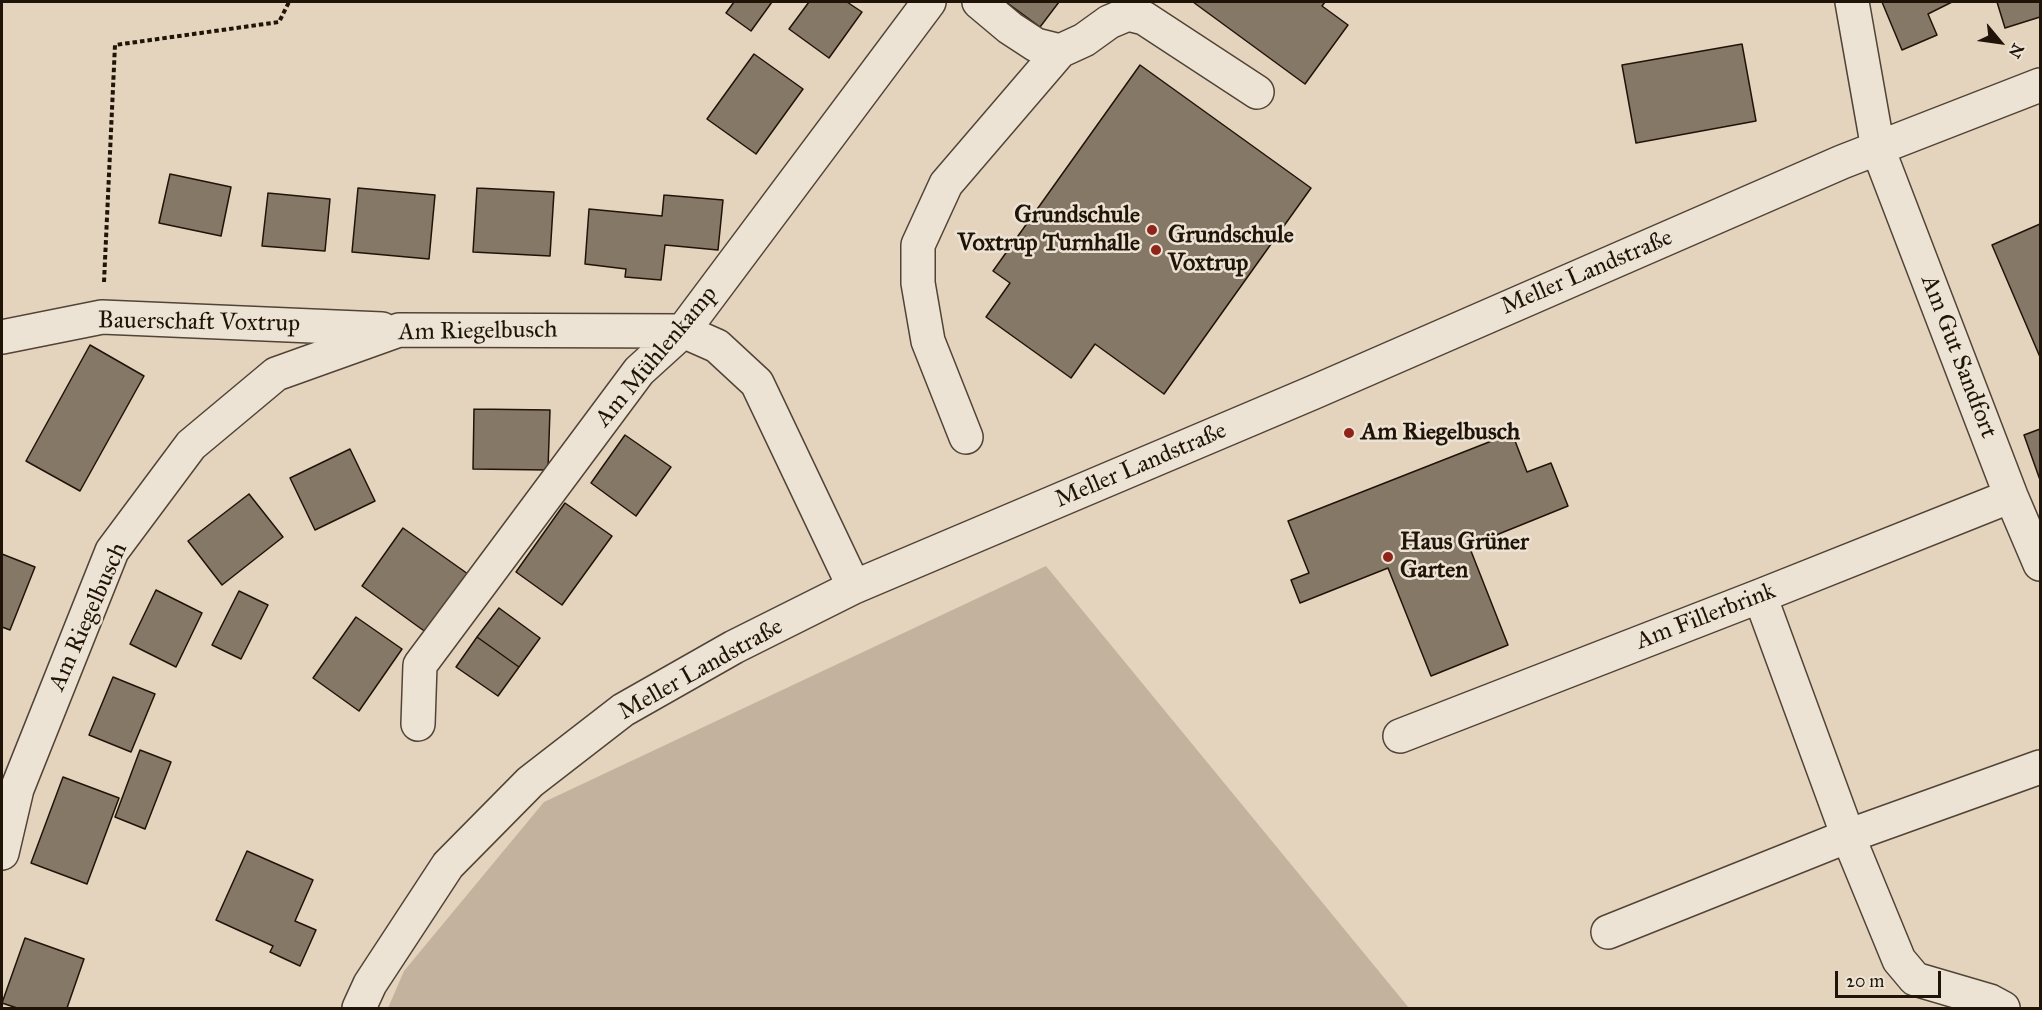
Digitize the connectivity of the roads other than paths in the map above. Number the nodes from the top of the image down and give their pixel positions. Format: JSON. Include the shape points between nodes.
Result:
{"nodes":[{"id":1,"x":929,"y":2,"type":"edge"},
{"id":2,"x":979,"y":2,"type":"edge"},
{"id":3,"x":1852,"y":2,"type":"edge"},
{"id":4,"x":1060,"y":51,"type":"junction"},
{"id":5,"x":2040,"y":85,"type":"edge"},
{"id":6,"x":1257,"y":92,"type":"dead end"},
{"id":7,"x":1878,"y":149,"type":"junction"},
{"id":8,"x":399,"y":330,"type":"junction"},
{"id":9,"x":683,"y":331,"type":"junction"},
{"id":10,"x":2,"y":337,"type":"edge"},
{"id":11,"x":966,"y":437,"type":"dead end"},
{"id":12,"x":2011,"y":496,"type":"junction"},
{"id":13,"x":2040,"y":564,"type":"edge"},
{"id":14,"x":854,"y":588,"type":"junction"},
{"id":15,"x":1760,"y":596,"type":"junction"},
{"id":16,"x":418,"y":724,"type":"dead end"},
{"id":17,"x":1400,"y":736,"type":"dead end"},
{"id":18,"x":2040,"y":767,"type":"edge"},
{"id":19,"x":1848,"y":836,"type":"junction"},
{"id":20,"x":2,"y":853,"type":"edge"},
{"id":21,"x":1608,"y":932,"type":"dead end"},
{"id":22,"x":359,"y":1008,"type":"edge"},
{"id":23,"x":2003,"y":1008,"type":"edge"}],
"edges":[{"from":1,"to":9,"type":"street","name":"Am Mühlenkamp"},
{"from":2,"to":4,"type":"street","via":[[1036,45]]},
{"from":3,"to":7,"type":"street","name":"Am Gut Sandfort"},
{"from":4,"to":6,"type":"street","via":[[1128,14],[1144,18]]},
{"from":4,"to":11,"type":"street","via":[[946,184],[918,245],[918,283],[928,341]]},
{"from":5,"to":7,"type":"street","name":"Meller Landstraße"},
{"from":7,"to":12,"type":"street","name":"Am Gut Sandfort"},
{"from":7,"to":14,"type":"street","name":"Meller Landstraße"},
{"from":8,"to":9,"type":"street","name":"Am Riegelbusch"},
{"from":8,"to":10,"type":"street","name":"Bauerschaft Voxtrup","via":[[102,317]]},
{"from":8,"to":20,"type":"street","name":"Am Riegelbusch","via":[[276,374],[191,445],[112,551],[17,789]]},
{"from":9,"to":14,"type":"street","name":"Am Riegelbusch","via":[[717,346],[757,382]]},
{"from":9,"to":16,"type":"street","name":"Am Mühlenkamp","via":[[639,371],[420,665]]},
{"from":12,"to":13,"type":"street","name":"Am Gut Sandfort"},
{"from":12,"to":15,"type":"street","name":"Am Fillerbrink"},
{"from":14,"to":22,"type":"street","name":"Meller Landstraße","via":[[735,647],[623,710],[530,782],[448,865],[370,984]]},
{"from":15,"to":17,"type":"street","name":"Am Fillerbrink"},
{"from":15,"to":19,"type":"street"},
{"from":18,"to":19,"type":"street"},
{"from":19,"to":21,"type":"street"},
{"from":19,"to":23,"type":"street","via":[[1899,960],[1915,979]]}]}
